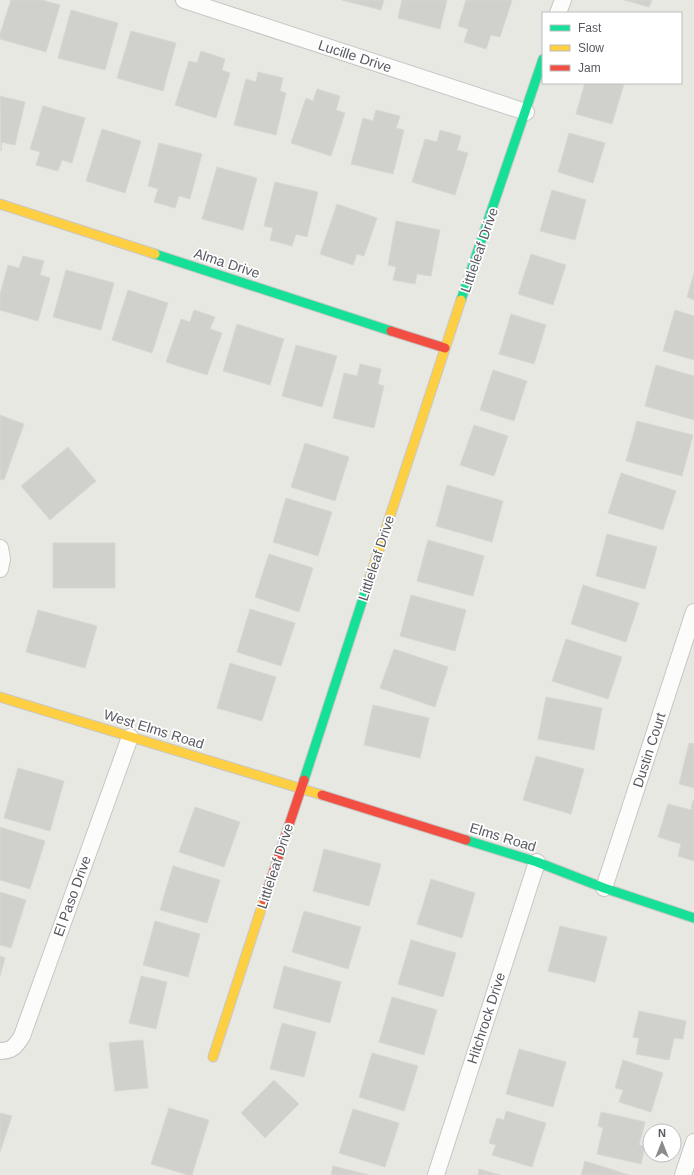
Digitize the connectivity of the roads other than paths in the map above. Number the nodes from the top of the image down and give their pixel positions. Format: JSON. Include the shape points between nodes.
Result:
{"nodes":[{"id":1,"x":184,"y":0,"type":"edge"},
{"id":2,"x":563,"y":0,"type":"edge"},
{"id":3,"x":558,"y":12,"type":"edge"},
{"id":4,"x":542,"y":62,"type":"edge"},
{"id":5,"x":526,"y":112,"type":"junction"},
{"id":6,"x":0,"y":204,"type":"edge"},
{"id":7,"x":446,"y":348,"type":"junction"},
{"id":8,"x":0,"y":548,"type":"edge"},
{"id":9,"x":0,"y":569,"type":"edge"},
{"id":10,"x":694,"y":612,"type":"edge"},
{"id":11,"x":0,"y":697,"type":"edge"},
{"id":12,"x":130,"y":736,"type":"junction"},
{"id":13,"x":301,"y":788,"type":"junction"},
{"id":14,"x":537,"y":862,"type":"junction"},
{"id":15,"x":604,"y":888,"type":"junction"},
{"id":16,"x":694,"y":918,"type":"edge"},
{"id":17,"x":4,"y":1051,"type":"edge"},
{"id":18,"x":213,"y":1057,"type":"dead end"},
{"id":19,"x":694,"y":1142,"type":"edge"},
{"id":20,"x":436,"y":1175,"type":"edge"},
{"id":21,"x":683,"y":1175,"type":"edge"}],
"edges":[{"from":1,"to":5,"type":"street","name":"Lucille Drive"},
{"from":2,"to":3,"type":"street"},
{"from":4,"to":5,"type":"street","name":"Littleleaf Drive"},
{"from":5,"to":7,"type":"street","name":"Littleleaf Drive"},
{"from":6,"to":7,"type":"street","name":"Alma Drive"},
{"from":7,"to":13,"type":"street","name":"Littleleaf Drive"},
{"from":8,"to":9,"type":"street"},
{"from":10,"to":15,"type":"street","name":"Dustin Court"},
{"from":11,"to":12,"type":"street","name":"West Elms Road"},
{"from":12,"to":13,"type":"street","name":"West Elms Road"},
{"from":12,"to":17,"type":"street","name":"El Paso Drive","via":[[22,1036],[16,1045]]},
{"from":13,"to":14,"type":"street","name":"Elms Road"},
{"from":13,"to":18,"type":"street","name":"Littleleaf Drive"},
{"from":14,"to":15,"type":"street","name":"Elms Road"},
{"from":14,"to":20,"type":"street","name":"Hitchrock Drive"},
{"from":15,"to":16,"type":"street","name":"Elms Road"},
{"from":19,"to":21,"type":"street"}]}
